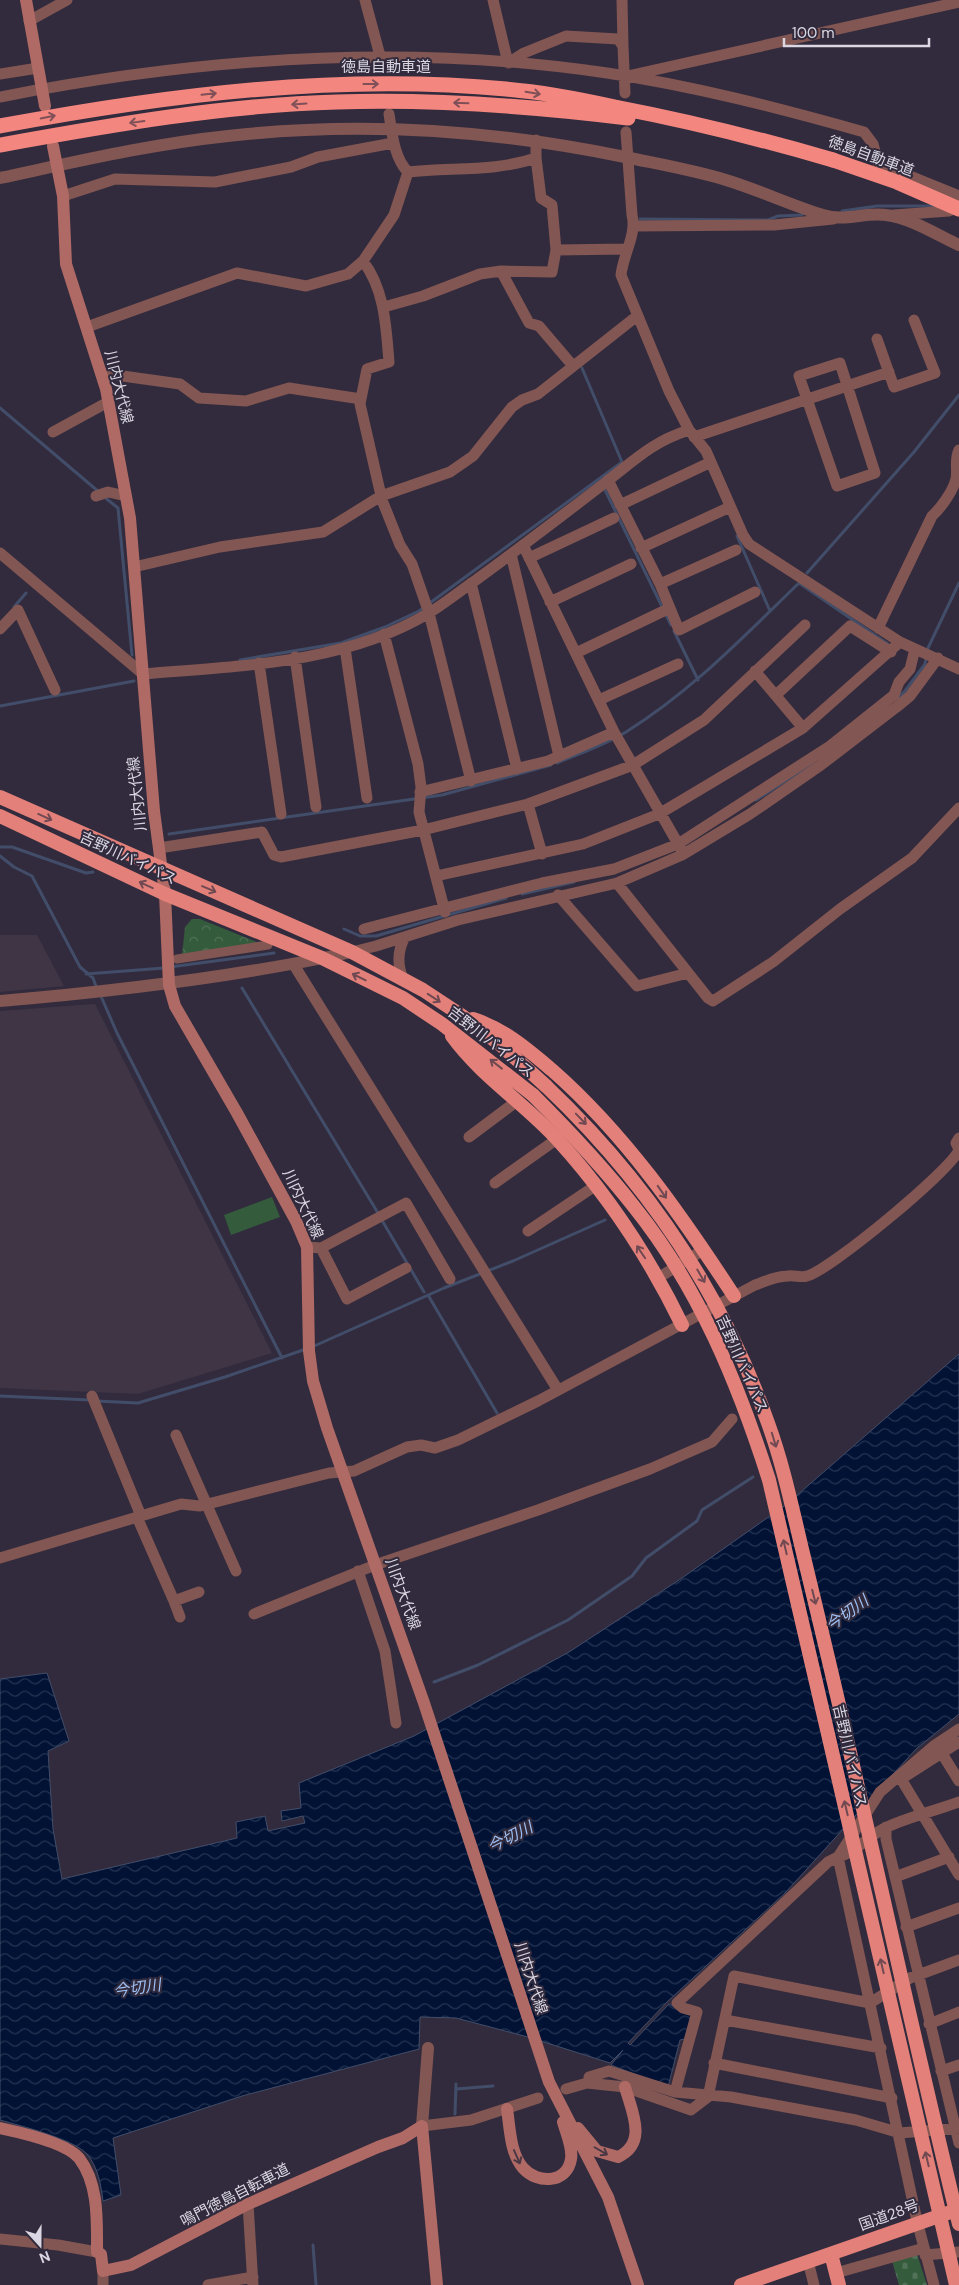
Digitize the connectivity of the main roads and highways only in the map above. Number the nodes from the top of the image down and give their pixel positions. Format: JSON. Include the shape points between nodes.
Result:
{"nodes":[{"id":1,"x":26,"y":0,"type":"edge"},
{"id":2,"x":45,"y":106,"type":"dead end"},
{"id":3,"x":0,"y":126,"type":"edge"},
{"id":4,"x":770,"y":141,"type":"junction"},
{"id":5,"x":0,"y":144,"type":"edge"},
{"id":6,"x":53,"y":146,"type":"dead end"},
{"id":7,"x":959,"y":208,"type":"edge"},
{"id":8,"x":0,"y":797,"type":"edge"},
{"id":9,"x":0,"y":816,"type":"edge"},
{"id":10,"x":162,"y":869,"type":"junction"},
{"id":11,"x":165,"y":894,"type":"junction"},
{"id":12,"x":461,"y":1015,"type":"junction"},
{"id":13,"x":442,"y":1024,"type":"junction"},
{"id":14,"x":734,"y":1296,"type":"road end"},
{"id":15,"x":682,"y":1325,"type":"road end"},
{"id":16,"x":625,"y":2087,"type":"road end"},
{"id":17,"x":558,"y":2102,"type":"junction"},
{"id":18,"x":507,"y":2110,"type":"road end"},
{"id":19,"x":0,"y":2128,"type":"edge"},
{"id":20,"x":959,"y":2209,"type":"edge"},
{"id":21,"x":959,"y":2224,"type":"edge"},
{"id":22,"x":947,"y":2242,"type":"junction"},
{"id":23,"x":831,"y":2254,"type":"junction"},
{"id":24,"x":838,"y":2279,"type":"edge"},
{"id":25,"x":437,"y":2285,"type":"edge"},
{"id":26,"x":638,"y":2285,"type":"edge"},
{"id":27,"x":741,"y":2285,"type":"edge"},
{"id":28,"x":952,"y":2285,"type":"edge"},
{"id":29,"x":956,"y":2285,"type":"edge"}],
"edges":[{"from":1,"to":2,"type":"main road"},
{"from":3,"to":4,"type":"highway","name":"徳島自動車道","one_way":true,"via":[[156,100],[258,89],[336,84],[423,84],[507,89],[581,100]]},
{"from":4,"to":5,"type":"highway","name":"徳島自動車道","one_way":true,"via":[[651,121],[506,104],[346,102],[168,117]]},
{"from":4,"to":7,"type":"highway","name":"徳島自動車道","bridge":true,"via":[[897,182]]},
{"from":6,"to":10,"type":"main road","name":"川内大代線","via":[[63,196],[66,264],[101,373],[126,496]]},
{"from":8,"to":10,"type":"highway","name":"吉野川バイパス","one_way":true},
{"from":11,"to":9,"type":"highway","name":"吉野川バイパス","one_way":true},
{"from":10,"to":11,"type":"main road","name":"川内大代線"},
{"from":10,"to":12,"type":"highway","name":"吉野川バイパス","one_way":true,"via":[[352,952]]},
{"from":13,"to":11,"type":"highway","name":"吉野川バイパス","one_way":true,"via":[[403,998],[322,958]]},
{"from":11,"to":17,"type":"main road","name":"川内大代線","via":[[171,963],[169,985],[175,1006],[237,1113],[307,1247],[309,1347],[321,1410]]},
{"from":12,"to":14,"type":"highway","one_way":true,"via":[[489,1024],[524,1045],[584,1098],[655,1182]]},
{"from":12,"to":21,"type":"highway","name":"吉野川バイパス","one_way":true,"bridge":true,"via":[[546,1086],[611,1152],[652,1203],[678,1238],[728,1325],[769,1424],[824,1640]]},
{"from":15,"to":13,"type":"highway","one_way":true,"via":[[658,1278],[595,1186],[557,1139],[464,1052]]},
{"from":22,"to":13,"type":"highway","name":"吉野川バイパス","one_way":true,"bridge":true,"via":[[771,1489],[752,1428],[713,1333],[666,1253],[636,1209],[598,1163],[533,1095]]},
{"from":17,"to":16,"type":"main road","one_way":true,"via":[[597,2151],[618,2157],[633,2146],[636,2137],[635,2120]]},
{"from":18,"to":17,"type":"main road","one_way":true,"via":[[515,2153],[523,2168],[534,2178],[546,2181],[567,2169],[571,2159]]},
{"from":17,"to":26,"type":"main road","name":"川内大代線","via":[[608,2197]]},
{"from":19,"to":25,"type":"main road","name":"鳴門徳島自転車道","via":[[57,2144],[78,2157],[92,2182],[97,2252],[101,2254],[102,2271],[132,2265],[248,2204],[403,2138],[422,2126]]},
{"from":20,"to":23,"type":"highway","name":"国道28号","via":[[917,2221]]},
{"from":22,"to":28,"type":"highway","bridge":true},
{"from":22,"to":29,"type":"highway","name":"吉野川バイパス","bridge":true},
{"from":23,"to":24,"type":"highway"},
{"from":23,"to":27,"type":"highway","name":"国道28号"}]}
